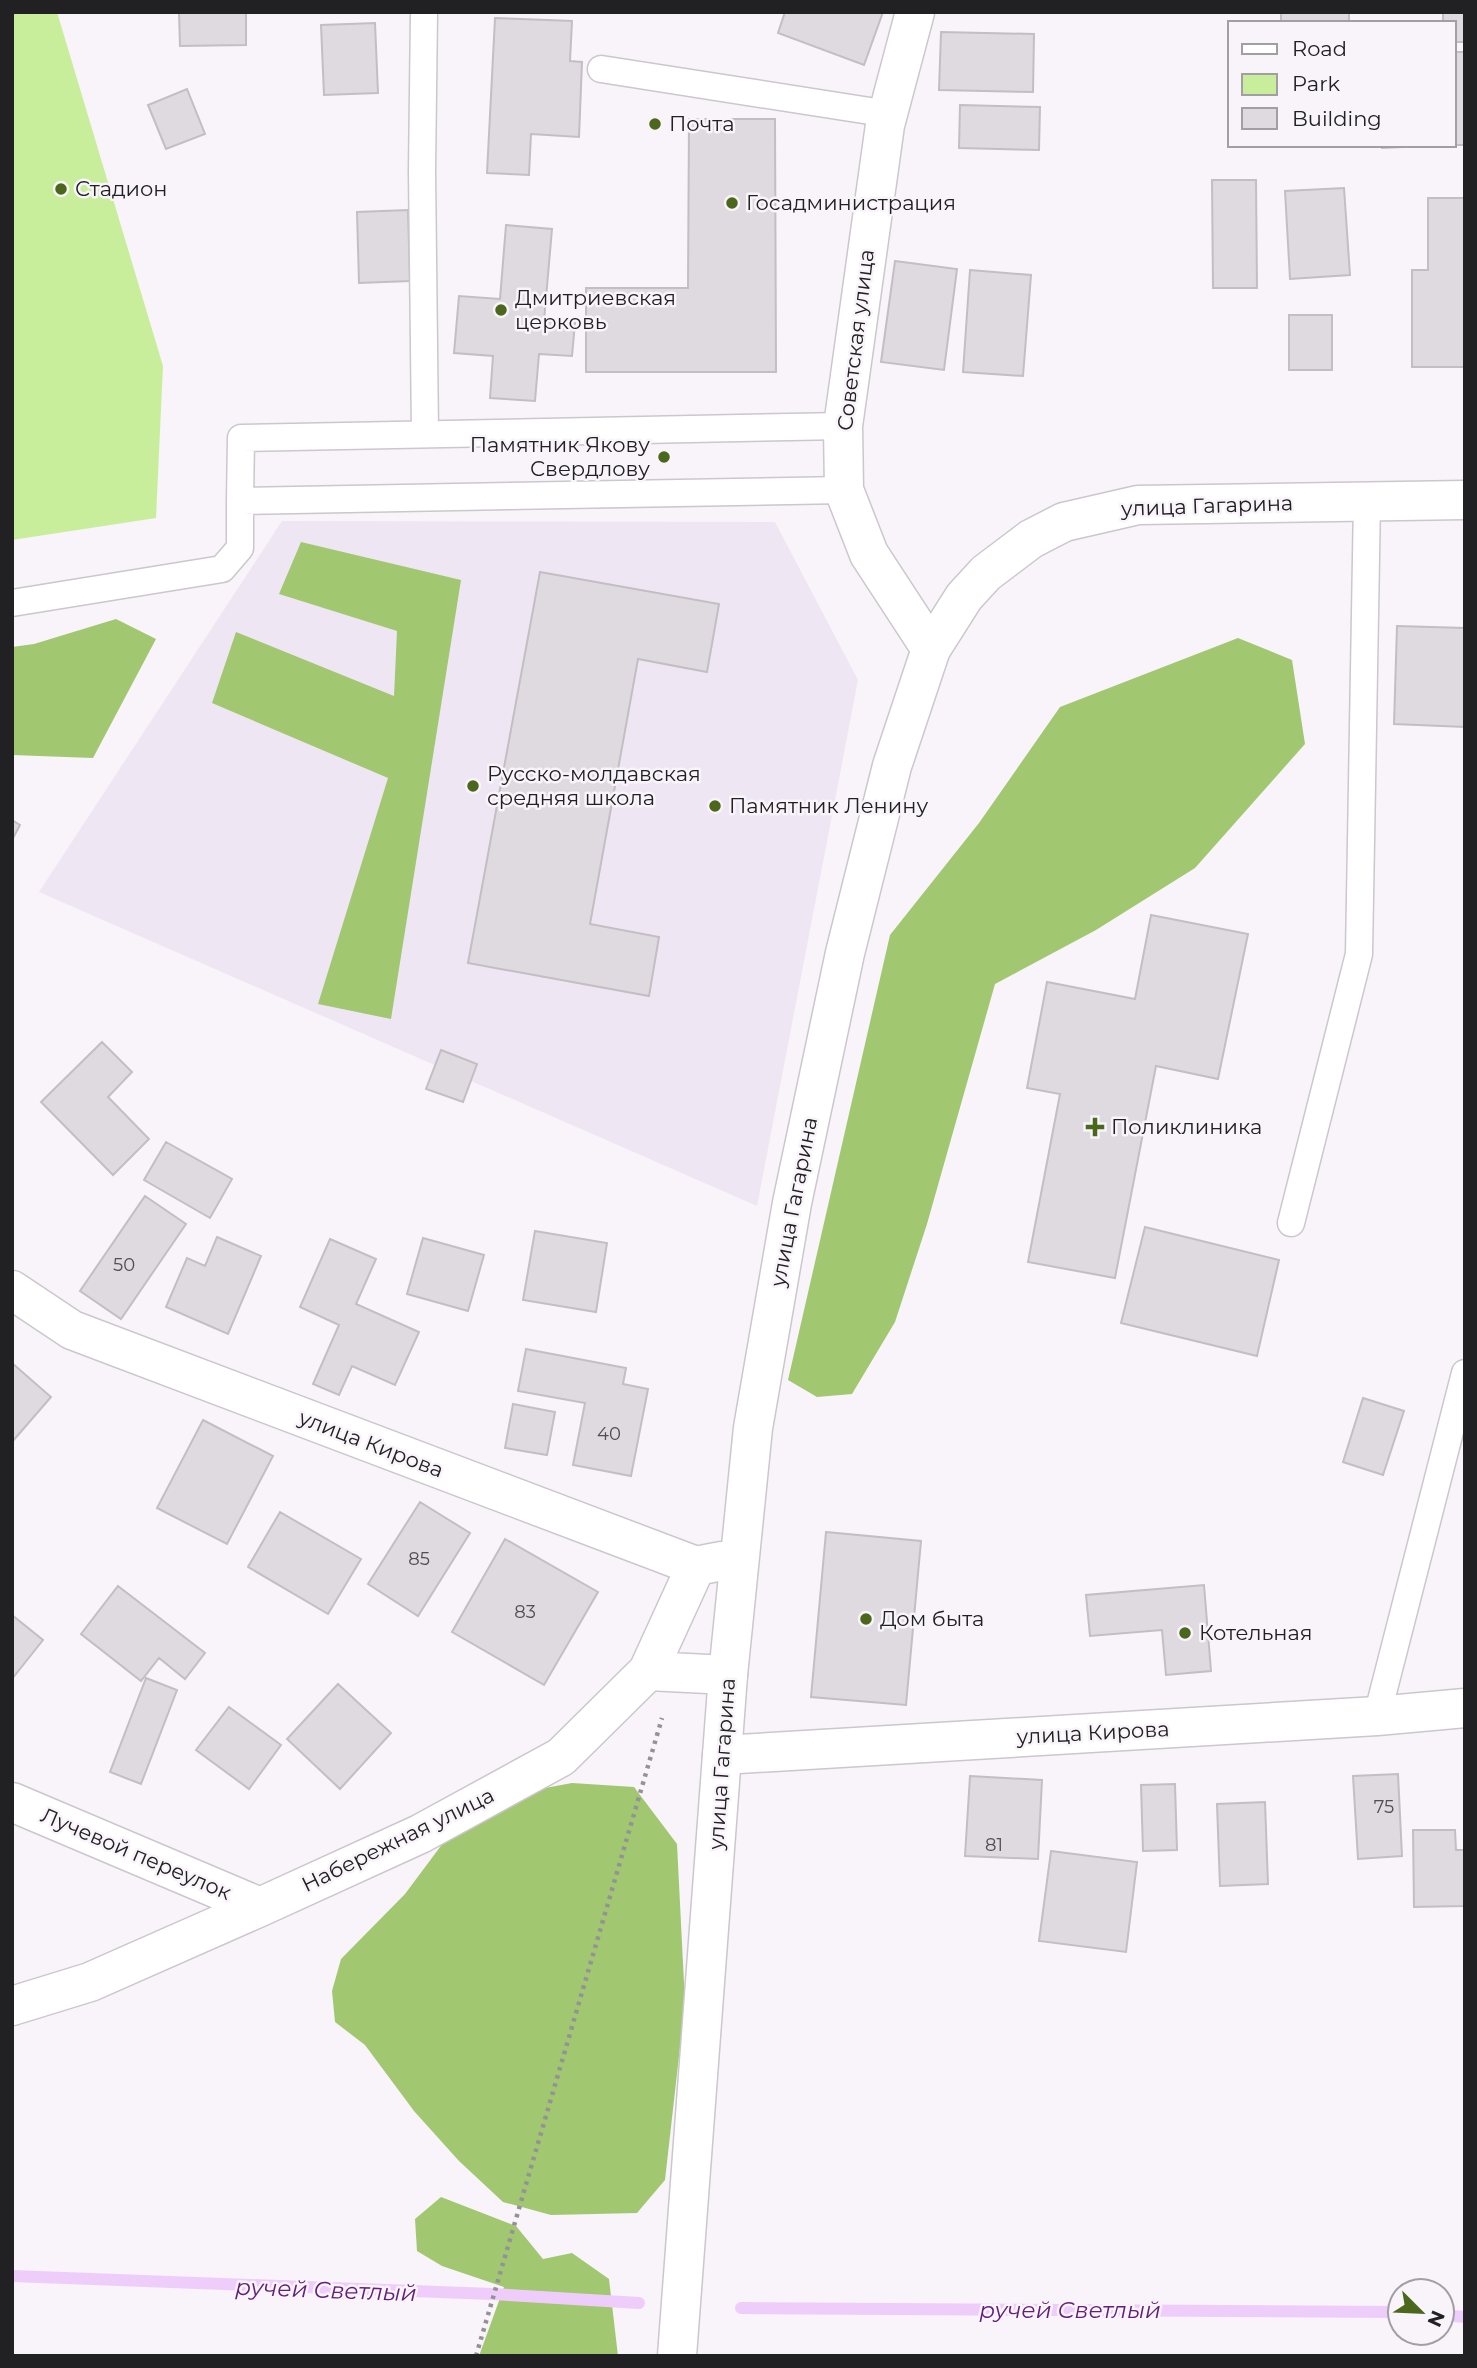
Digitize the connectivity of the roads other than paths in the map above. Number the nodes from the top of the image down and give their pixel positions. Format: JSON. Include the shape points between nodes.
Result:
{"nodes":[{"id":1,"x":424,"y":12,"type":"edge"},
{"id":2,"x":915,"y":12,"type":"edge"},
{"id":3,"x":601,"y":69,"type":"dead end"},
{"id":4,"x":889,"y":114,"type":"junction"},
{"id":5,"x":843,"y":426,"type":"junction"},
{"id":6,"x":425,"y":434,"type":"junction"},
{"id":7,"x":844,"y":490,"type":"junction"},
{"id":8,"x":1465,"y":500,"type":"edge"},
{"id":9,"x":240,"y":501,"type":"junction"},
{"id":10,"x":1367,"y":501,"type":"junction"},
{"id":11,"x":12,"y":603,"type":"edge"},
{"id":12,"x":931,"y":649,"type":"junction"},
{"id":13,"x":1291,"y":1223,"type":"dead end"},
{"id":14,"x":12,"y":1290,"type":"edge"},
{"id":15,"x":1465,"y":1373,"type":"edge"},
{"id":16,"x":741,"y":1557,"type":"junction"},
{"id":17,"x":696,"y":1566,"type":"junction"},
{"id":18,"x":661,"y":1673,"type":"junction"},
{"id":19,"x":728,"y":1675,"type":"junction"},
{"id":20,"x":1465,"y":1708,"type":"edge"},
{"id":21,"x":1377,"y":1716,"type":"junction"},
{"id":22,"x":722,"y":1755,"type":"junction"},
{"id":23,"x":12,"y":1802,"type":"edge"},
{"id":24,"x":260,"y":1907,"type":"junction"},
{"id":25,"x":12,"y":2006,"type":"edge"},
{"id":26,"x":677,"y":2356,"type":"edge"}],
"edges":[{"from":1,"to":6,"type":"lane"},
{"from":2,"to":4,"type":"street","name":"Советская улица"},
{"from":3,"to":4,"type":"lane"},
{"from":4,"to":5,"type":"street","name":"Советская улица"},
{"from":5,"to":6,"type":"lane"},
{"from":5,"to":7,"type":"street","name":"Советская улица"},
{"from":6,"to":9,"type":"lane","via":[[241,438]]},
{"from":7,"to":9,"type":"lane"},
{"from":7,"to":12,"type":"street","name":"Советская улица","via":[[869,554]]},
{"from":8,"to":10,"type":"street","name":"улица Гагарина"},
{"from":9,"to":11,"type":"lane","via":[[240,548],[222,569]]},
{"from":10,"to":12,"type":"street","name":"улица Гагарина","via":[[1138,505],[1065,522],[1031,539],[986,573],[964,597]]},
{"from":10,"to":13,"type":"lane","via":[[1359,954]]},
{"from":12,"to":16,"type":"street","name":"улица Гагарина","via":[[908,709],[874,832],[792,1202],[753,1427]]},
{"from":14,"to":17,"type":"street","name":"улица Кирова","via":[[72,1330]]},
{"from":15,"to":21,"type":"lane"},
{"from":16,"to":17,"type":"street"},
{"from":16,"to":19,"type":"street","name":"улица Гагарина"},
{"from":17,"to":18,"type":"street","name":"Набережная улица"},
{"from":18,"to":19,"type":"street"},
{"from":18,"to":24,"type":"street","name":"Набережная улица","via":[[562,1757],[420,1833]]},
{"from":19,"to":22,"type":"street","name":"улица Гагарина"},
{"from":20,"to":21,"type":"street","name":"улица Кирова"},
{"from":21,"to":22,"type":"street","name":"улица Кирова"},
{"from":22,"to":26,"type":"street","name":"улица Гагарина"},
{"from":23,"to":24,"type":"street","name":"Лучевой переулок"},
{"from":24,"to":25,"type":"street","name":"Набережная улица","via":[[90,1982]]}]}
